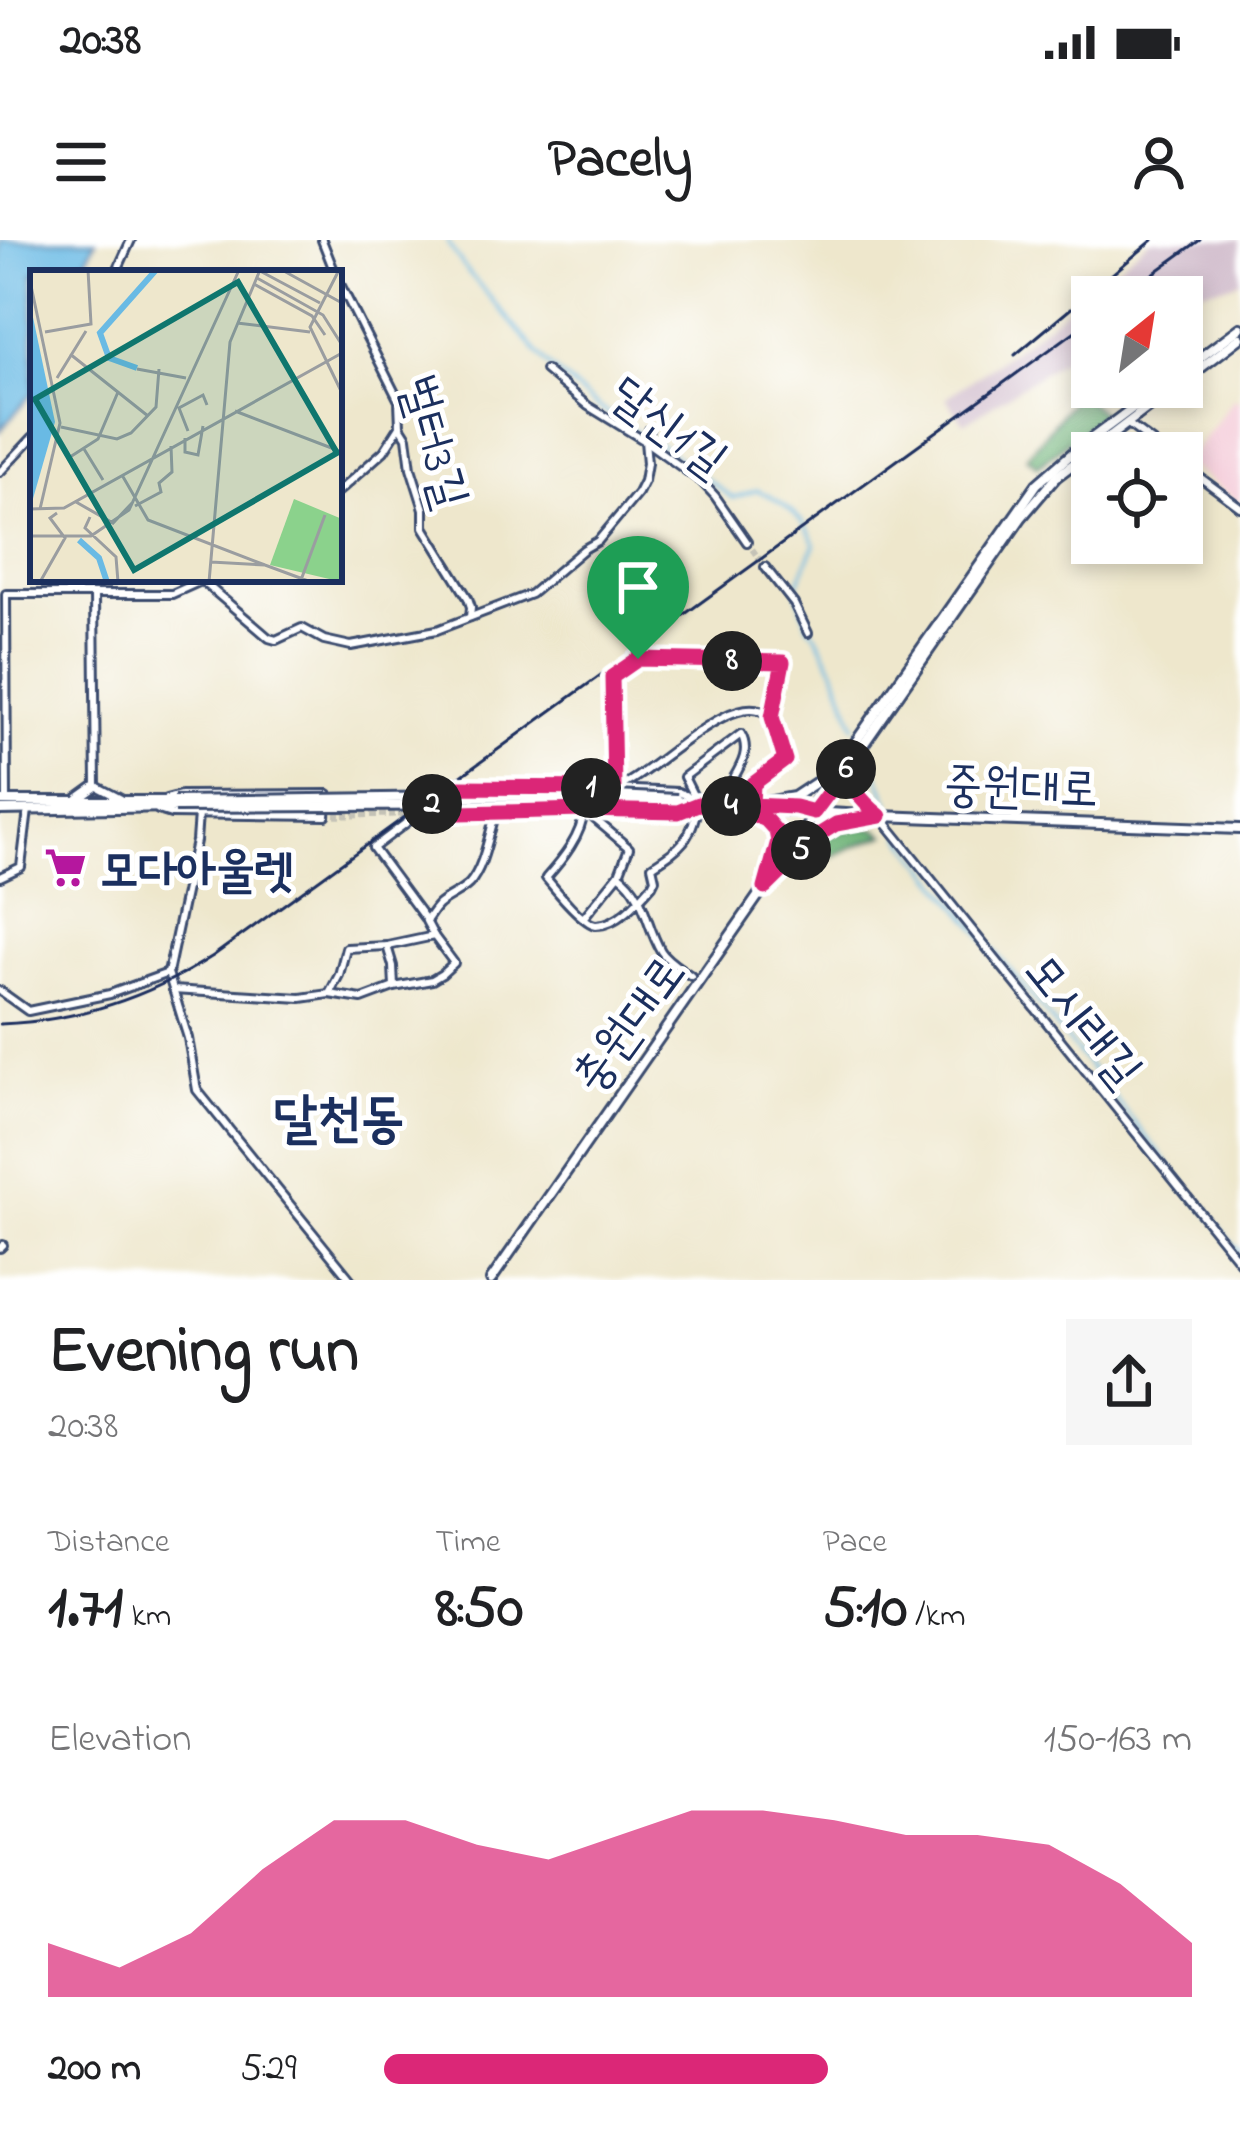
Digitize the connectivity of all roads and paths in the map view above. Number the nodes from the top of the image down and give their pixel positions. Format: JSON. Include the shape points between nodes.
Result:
{"nodes":[{"id":1,"x":132,"y":240,"type":"edge"},
{"id":2,"x":322,"y":240,"type":"edge"},
{"id":3,"x":118,"y":270,"type":"edge"},
{"id":4,"x":333,"y":270,"type":"edge"},
{"id":5,"x":342,"y":288,"type":"edge"},
{"id":6,"x":1240,"y":328,"type":"edge"},
{"id":7,"x":1240,"y":338,"type":"edge"},
{"id":8,"x":1203,"y":355,"type":"edge"},
{"id":9,"x":1203,"y":365,"type":"edge"},
{"id":10,"x":545,"y":370,"type":"dead end"},
{"id":11,"x":1138,"y":408,"type":"edge"},
{"id":12,"x":1143,"y":408,"type":"edge"},
{"id":13,"x":1124,"y":421,"type":"junction"},
{"id":14,"x":400,"y":426,"type":"junction"},
{"id":15,"x":649,"y":430,"type":"dead end"},
{"id":16,"x":1139,"y":432,"type":"edge"},
{"id":17,"x":30,"y":440,"type":"edge"},
{"id":18,"x":645,"y":441,"type":"junction"},
{"id":19,"x":0,"y":472,"type":"edge"},
{"id":20,"x":1203,"y":480,"type":"edge"},
{"id":21,"x":342,"y":487,"type":"edge"},
{"id":22,"x":1240,"y":507,"type":"edge"},
{"id":23,"x":747,"y":542,"type":"tunnel mouth"},
{"id":24,"x":765,"y":567,"type":"tunnel mouth"},
{"id":25,"x":198,"y":582,"type":"edge"},
{"id":26,"x":204,"y":582,"type":"edge"},
{"id":27,"x":94,"y":596,"type":"junction"},
{"id":28,"x":470,"y":616,"type":"junction"},
{"id":29,"x":808,"y":633,"type":"dead end"},
{"id":30,"x":772,"y":717,"type":"junction"},
{"id":31,"x":852,"y":761,"type":"junction"},
{"id":32,"x":836,"y":770,"type":"junction"},
{"id":33,"x":96,"y":786,"type":"junction"},
{"id":34,"x":614,"y":788,"type":"junction"},
{"id":35,"x":76,"y":800,"type":"junction"},
{"id":36,"x":123,"y":800,"type":"junction"},
{"id":37,"x":697,"y":802,"type":"junction"},
{"id":38,"x":723,"y":802,"type":"junction"},
{"id":39,"x":2,"y":804,"type":"edge"},
{"id":40,"x":153,"y":804,"type":"junction"},
{"id":41,"x":29,"y":805,"type":"junction"},
{"id":42,"x":752,"y":805,"type":"junction"},
{"id":43,"x":737,"y":806,"type":"junction"},
{"id":44,"x":816,"y":809,"type":"junction"},
{"id":45,"x":584,"y":810,"type":"junction"},
{"id":46,"x":799,"y":810,"type":"junction"},
{"id":47,"x":496,"y":812,"type":"junction"},
{"id":48,"x":198,"y":814,"type":"junction"},
{"id":49,"x":418,"y":814,"type":"junction"},
{"id":50,"x":880,"y":816,"type":"junction"},
{"id":51,"x":1240,"y":830,"type":"edge"},
{"id":52,"x":619,"y":874,"type":"junction"},
{"id":53,"x":0,"y":877,"type":"edge"},
{"id":54,"x":765,"y":888,"type":"junction"},
{"id":55,"x":640,"y":899,"type":"junction"},
{"id":56,"x":584,"y":917,"type":"junction"},
{"id":57,"x":426,"y":921,"type":"junction"},
{"id":58,"x":434,"y":936,"type":"junction"},
{"id":59,"x":388,"y":946,"type":"junction"},
{"id":60,"x":168,"y":973,"type":"junction"},
{"id":61,"x":692,"y":976,"type":"dead end"},
{"id":62,"x":394,"y":987,"type":"junction"},
{"id":63,"x":173,"y":990,"type":"junction"},
{"id":64,"x":0,"y":991,"type":"edge"},
{"id":65,"x":329,"y":994,"type":"junction"},
{"id":66,"x":1240,"y":1262,"type":"edge"},
{"id":67,"x":351,"y":1280,"type":"edge"},
{"id":68,"x":491,"y":1280,"type":"edge"}],
"edges":[{"from":1,"to":3,"type":"street"},
{"from":2,"to":4,"type":"street"},
{"from":5,"to":14,"type":"street","name":"벌터3길","via":[[399,401]]},
{"from":6,"to":8,"type":"street"},
{"from":7,"to":9,"type":"street","name":"충원대로"},
{"from":10,"to":18,"type":"street","name":"달신1길"},
{"from":11,"to":13,"type":"street","name":"충원대로"},
{"from":12,"to":13,"type":"street","name":"충원대로"},
{"from":13,"to":16,"type":"street"},
{"from":13,"to":31,"type":"street","name":"충원대로","via":[[1043,490]]},
{"from":13,"to":32,"type":"street","name":"충원대로","via":[[1036,484]]},
{"from":14,"to":21,"type":"street","via":[[384,452]]},
{"from":14,"to":28,"type":"street","name":"벌터3길","via":[[424,527]]},
{"from":15,"to":18,"type":"street"},
{"from":17,"to":19,"type":"street"},
{"from":18,"to":23,"type":"street","name":"달신1길","via":[[702,482]]},
{"from":18,"to":28,"type":"street","via":[[644,482],[598,541],[531,594]]},
{"from":20,"to":22,"type":"street"},
{"from":24,"to":29,"type":"street"},
{"from":25,"to":27,"type":"street","via":[[172,595]]},
{"from":26,"to":28,"type":"street","via":[[277,640],[302,628],[351,646]]},
{"from":27,"to":33,"type":"street"},
{"from":27,"to":39,"type":"street","via":[[6,594]]},
{"from":30,"to":34,"type":"street","via":[[750,710],[723,715]]},
{"from":30,"to":34,"type":"street","via":[[783,662],[638,659],[612,677]]},
{"from":30,"to":42,"type":"street","via":[[785,760],[753,784]]},
{"from":31,"to":44,"type":"street","name":"충원대로"},
{"from":31,"to":50,"type":"street","via":[[855,792]]},
{"from":32,"to":42,"type":"street","via":[[794,797]]},
{"from":32,"to":44,"type":"street","name":"충원대로"},
{"from":33,"to":35,"type":"street"},
{"from":33,"to":36,"type":"street"},
{"from":34,"to":37,"type":"street","via":[[678,792]]},
{"from":34,"to":49,"type":"street","via":[[456,787]]},
{"from":35,"to":36,"type":"street"},
{"from":35,"to":41,"type":"street"},
{"from":36,"to":40,"type":"street"},
{"from":37,"to":38,"type":"street","name":"중원대로"},
{"from":37,"to":38,"type":"street","via":[[684,777],[741,734],[745,755]]},
{"from":37,"to":40,"type":"street","name":"중원대로","bridge":true},
{"from":37,"to":43,"type":"street","name":"중원대로"},
{"from":37,"to":45,"type":"street","via":[[678,812]]},
{"from":37,"to":55,"type":"street","via":[[694,825],[677,851],[652,866],[655,879]]},
{"from":38,"to":42,"type":"street","name":"중원대로"},
{"from":39,"to":41,"type":"street"},
{"from":40,"to":41,"type":"street"},
{"from":40,"to":48,"type":"street"},
{"from":40,"to":48,"type":"street","via":[[182,795],[328,794],[326,816]]},
{"from":41,"to":53,"type":"street","via":[[21,867]]},
{"from":42,"to":46,"type":"street","name":"중원대로"},
{"from":43,"to":46,"type":"street","name":"중원대로"},
{"from":43,"to":54,"type":"street","via":[[777,834]]},
{"from":44,"to":46,"type":"street","name":"중원대로"},
{"from":44,"to":50,"type":"street","name":"중원대로"},
{"from":44,"to":54,"type":"street","name":"충원대로"},
{"from":45,"to":47,"type":"street"},
{"from":45,"to":52,"type":"street","via":[[629,848]]},
{"from":45,"to":56,"type":"street","via":[[546,878]]},
{"from":47,"to":49,"type":"street"},
{"from":47,"to":57,"type":"street","via":[[475,878]]},
{"from":48,"to":60,"type":"street"},
{"from":49,"to":57,"type":"street","via":[[373,848]]},
{"from":50,"to":51,"type":"street","name":"중원대로"},
{"from":50,"to":54,"type":"street","via":[[820,834]]},
{"from":50,"to":66,"type":"street","name":"모시래길"},
{"from":52,"to":55,"type":"street"},
{"from":52,"to":56,"type":"street"},
{"from":54,"to":68,"type":"street","name":"충원대로"},
{"from":55,"to":56,"type":"street","via":[[596,925]]},
{"from":55,"to":61,"type":"street","via":[[662,955]]},
{"from":57,"to":58,"type":"street"},
{"from":58,"to":59,"type":"street"},
{"from":58,"to":62,"type":"street","via":[[454,963],[431,980]]},
{"from":59,"to":62,"type":"street"},
{"from":59,"to":65,"type":"street","via":[[346,948]]},
{"from":60,"to":63,"type":"street"},
{"from":60,"to":64,"type":"street","via":[[28,1011]]},
{"from":62,"to":65,"type":"street","via":[[362,999]]},
{"from":63,"to":65,"type":"street"},
{"from":63,"to":67,"type":"street","via":[[197,1090]]}]}
